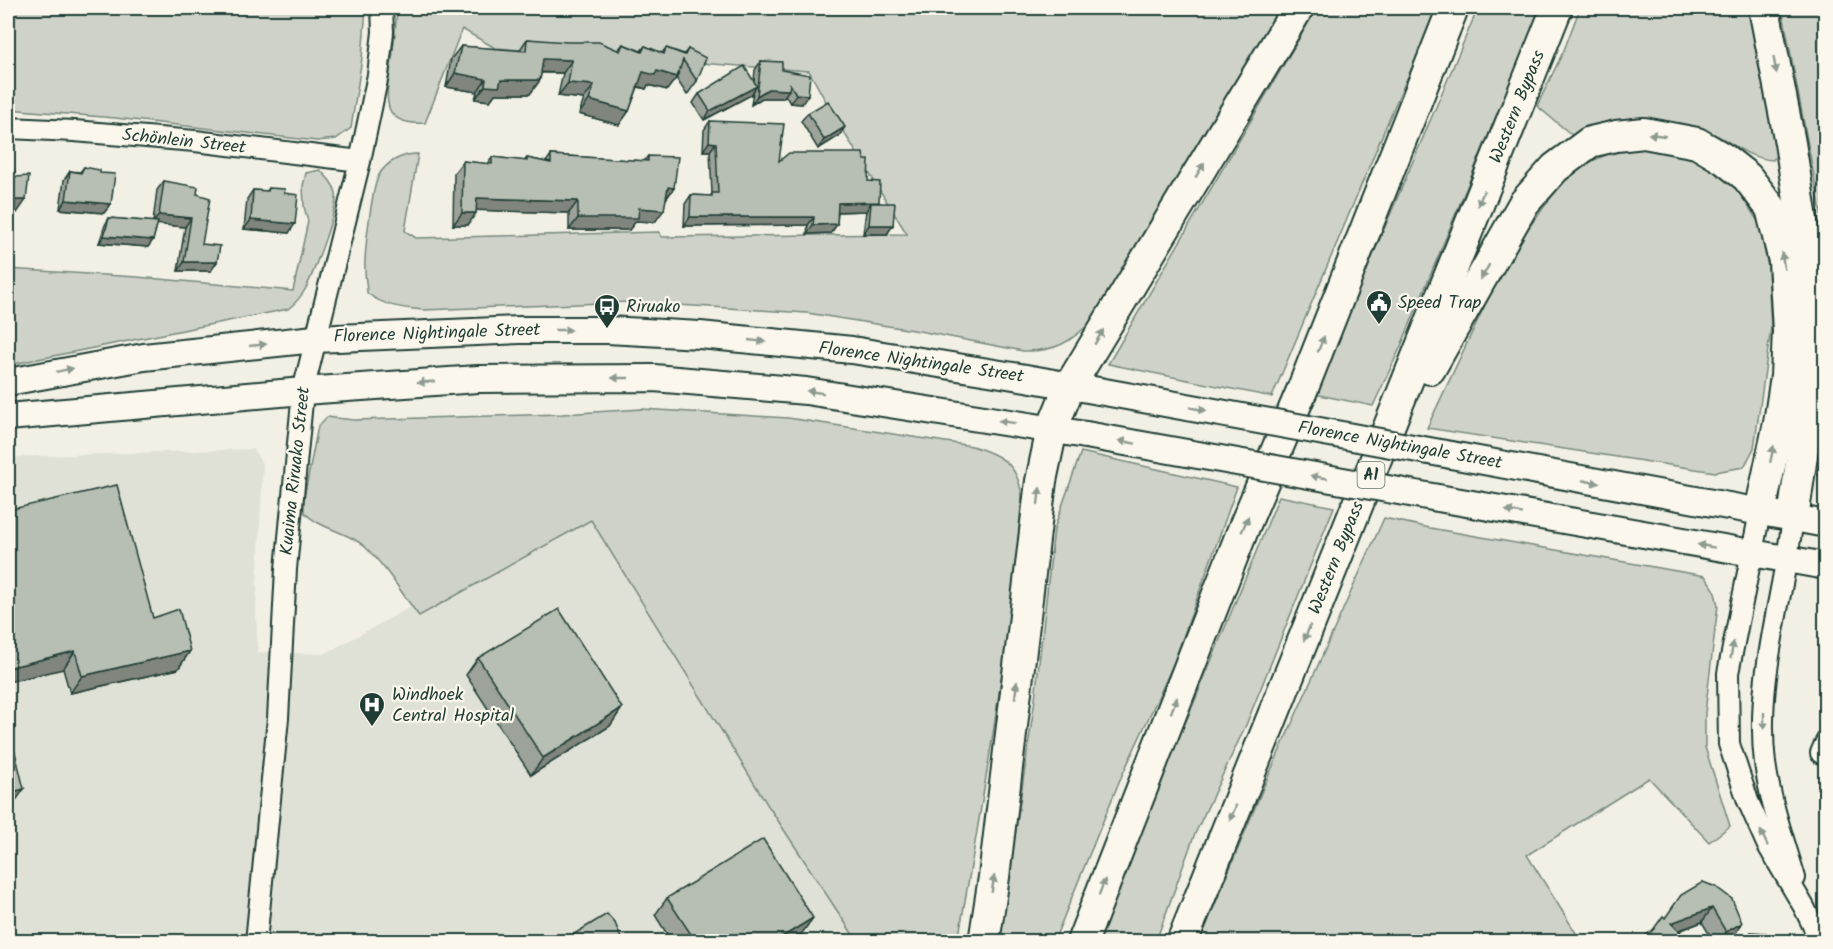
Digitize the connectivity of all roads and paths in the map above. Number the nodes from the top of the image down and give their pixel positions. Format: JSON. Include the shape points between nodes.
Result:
{"nodes":[{"id":1,"x":382,"y":8,"type":"edge"},
{"id":2,"x":1298,"y":8,"type":"edge"},
{"id":3,"x":1453,"y":8,"type":"edge"},
{"id":4,"x":1557,"y":8,"type":"edge"},
{"id":5,"x":1764,"y":8,"type":"edge"},
{"id":6,"x":8,"y":129,"type":"edge"},
{"id":7,"x":360,"y":161,"type":"junction"},
{"id":8,"x":315,"y":339,"type":"junction"},
{"id":9,"x":8,"y":382,"type":"edge"},
{"id":10,"x":1069,"y":387,"type":"junction"},
{"id":11,"x":303,"y":391,"type":"junction"},
{"id":12,"x":8,"y":417,"type":"edge"},
{"id":13,"x":1052,"y":429,"type":"junction"},
{"id":14,"x":1374,"y":468,"type":"junction"},
{"id":15,"x":1760,"y":512,"type":"junction"},
{"id":16,"x":1793,"y":518,"type":"junction"},
{"id":17,"x":1826,"y":524,"type":"edge"},
{"id":18,"x":1750,"y":554,"type":"junction"},
{"id":19,"x":1788,"y":560,"type":"junction"},
{"id":20,"x":1826,"y":566,"type":"edge"},
{"id":21,"x":1804,"y":907,"type":"junction"},
{"id":22,"x":256,"y":942,"type":"edge"},
{"id":23,"x":984,"y":942,"type":"edge"},
{"id":24,"x":1082,"y":942,"type":"edge"},
{"id":25,"x":1182,"y":942,"type":"edge"},
{"id":26,"x":1821,"y":942,"type":"edge"}],
"edges":[{"from":1,"to":7,"type":"street","name":"Kuaima Riruako Street","via":[[378,75]]},
{"from":10,"to":2,"type":"highway","one_way":true},
{"from":24,"to":3,"type":"highway","one_way":true},
{"from":4,"to":14,"type":"highway","name":"Western Bypass","number":"A1","one_way":true},
{"from":5,"to":16,"type":"highway","one_way":true,"via":[[1790,143],[1812,298],[1811,393]]},
{"from":6,"to":7,"type":"street","name":"Schönlein Street","via":[[195,141]]},
{"from":7,"to":8,"type":"street","name":"Kuaima Riruako Street"},
{"from":9,"to":8,"type":"main road","name":"Florence Nightingale Street","one_way":true,"via":[[144,357]]},
{"from":8,"to":10,"type":"main road","name":"Florence Nightingale Street","one_way":true,"via":[[520,330],[700,335],[852,350]]},
{"from":8,"to":11,"type":"street","name":"Kuaima Riruako Street"},
{"from":10,"to":13,"type":"highway"},
{"from":10,"to":15,"type":"main road","name":"Florence Nightingale Street","one_way":true,"bridge":true},
{"from":11,"to":12,"type":"main road"},
{"from":13,"to":11,"type":"main road","one_way":true,"via":[[806,391],[654,378],[478,379]]},
{"from":11,"to":22,"type":"street","name":"Kuaima Riruako Street"},
{"from":18,"to":13,"type":"main road","one_way":true,"bridge":true},
{"from":23,"to":13,"type":"highway","one_way":true,"via":[[1041,481]]},
{"from":15,"to":14,"type":"highway","one_way":true,"via":[[1779,423],[1788,331],[1784,261],[1771,208],[1747,177],[1697,143],[1644,134],[1590,142],[1555,168],[1524,204]]},
{"from":14,"to":25,"type":"highway","name":"Western Bypass","number":"A1","one_way":true},
{"from":15,"to":16,"type":"main road","name":"Florence Nightingale Street"},
{"from":15,"to":18,"type":"street"},
{"from":16,"to":17,"type":"main road","name":"Florence Nightingale Street"},
{"from":16,"to":19,"type":"street"},
{"from":18,"to":19,"type":"main road"},
{"from":21,"to":18,"type":"street","one_way":true,"via":[[1767,844],[1729,744],[1728,673]]},
{"from":19,"to":20,"type":"main road"},
{"from":19,"to":21,"type":"street","one_way":true,"via":[[1764,694],[1765,762]]},
{"from":21,"to":26,"type":"street"}]}
